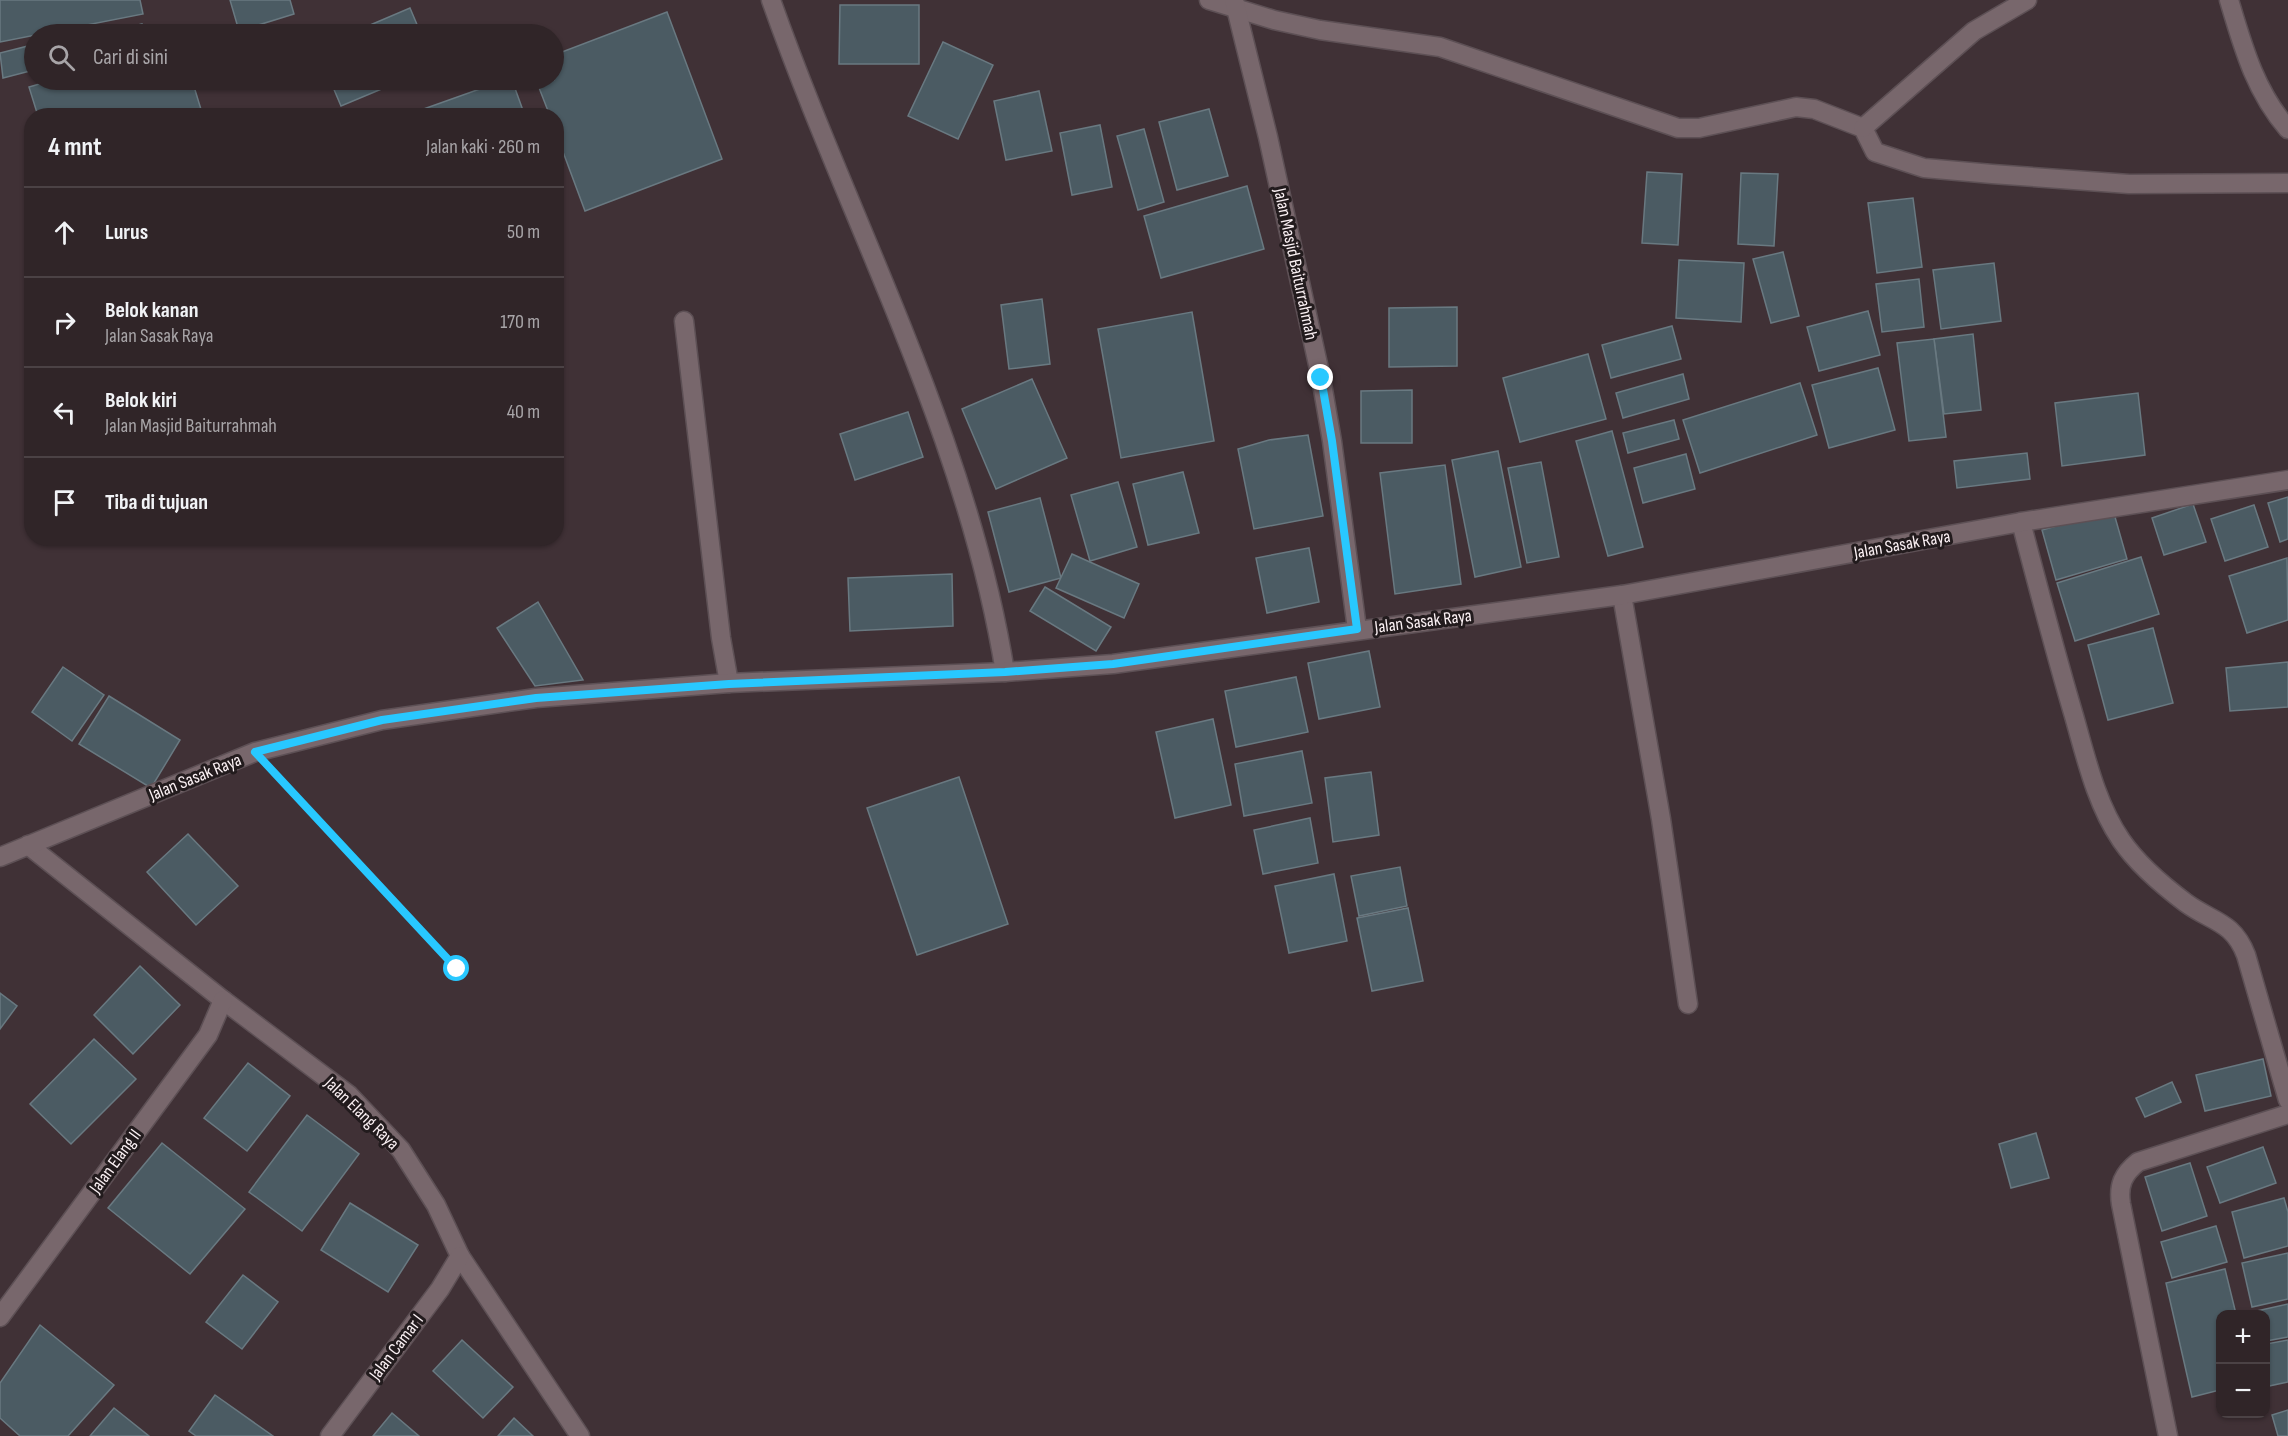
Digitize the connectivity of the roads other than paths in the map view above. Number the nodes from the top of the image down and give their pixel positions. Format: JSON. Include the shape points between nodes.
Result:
{"nodes":[{"id":1,"x":771,"y":0,"type":"edge"},
{"id":2,"x":1209,"y":0,"type":"edge"},
{"id":3,"x":2027,"y":0,"type":"edge"},
{"id":4,"x":2229,"y":0,"type":"edge"},
{"id":5,"x":1235,"y":4,"type":"edge"},
{"id":6,"x":1863,"y":128,"type":"junction"},
{"id":7,"x":2288,"y":129,"type":"edge"},
{"id":8,"x":2288,"y":183,"type":"edge"},
{"id":9,"x":684,"y":321,"type":"dead end"},
{"id":10,"x":2288,"y":480,"type":"edge"},
{"id":11,"x":2021,"y":522,"type":"junction"},
{"id":12,"x":1622,"y":595,"type":"junction"},
{"id":13,"x":1357,"y":629,"type":"junction"},
{"id":14,"x":1005,"y":672,"type":"junction"},
{"id":15,"x":729,"y":684,"type":"junction"},
{"id":16,"x":28,"y":845,"type":"junction"},
{"id":17,"x":0,"y":857,"type":"edge"},
{"id":18,"x":223,"y":1000,"type":"junction"},
{"id":19,"x":1688,"y":1004,"type":"dead end"},
{"id":20,"x":2288,"y":1100,"type":"edge"},
{"id":21,"x":2288,"y":1114,"type":"edge"},
{"id":22,"x":460,"y":1256,"type":"junction"},
{"id":23,"x":0,"y":1317,"type":"edge"},
{"id":24,"x":330,"y":1436,"type":"edge"},
{"id":25,"x":580,"y":1436,"type":"edge"},
{"id":26,"x":2168,"y":1436,"type":"edge"}],
"edges":[{"from":1,"to":14,"type":"street","via":[[795,69],[946,439],[997,622]]},
{"from":2,"to":5,"type":"street"},
{"from":3,"to":6,"type":"street","via":[[1974,31]]},
{"from":4,"to":7,"type":"street","via":[[2243,50],[2262,94]]},
{"from":5,"to":6,"type":"street","via":[[1320,30],[1440,47],[1678,128],[1699,128],[1796,107]]},
{"from":5,"to":13,"type":"street","name":"Jalan Masjid Baiturrahmah","via":[[1321,378]]},
{"from":6,"to":8,"type":"street","via":[[1875,152],[1924,168],[2129,184]]},
{"from":9,"to":15,"type":"street","via":[[720,638]]},
{"from":10,"to":11,"type":"street","name":"Jalan Sasak Raya"},
{"from":11,"to":12,"type":"street","name":"Jalan Sasak Raya"},
{"from":11,"to":20,"type":"street","via":[[2080,738],[2109,819],[2140,864],[2164,886],[2236,934],[2246,955]]},
{"from":12,"to":13,"type":"street","name":"Jalan Sasak Raya"},
{"from":12,"to":19,"type":"street"},
{"from":13,"to":14,"type":"street","name":"Jalan Sasak Raya","via":[[1113,664]]},
{"from":14,"to":15,"type":"street","name":"Jalan Sasak Raya"},
{"from":15,"to":16,"type":"street","name":"Jalan Sasak Raya","via":[[503,703],[382,720],[255,752]]},
{"from":16,"to":17,"type":"street","name":"Jalan Sasak Raya"},
{"from":16,"to":18,"type":"street","name":"Jalan Elang Raya"},
{"from":18,"to":22,"type":"street","name":"Jalan Elang Raya","via":[[349,1095],[401,1150],[436,1204]]},
{"from":18,"to":23,"type":"street","name":"Jalan Elang II","via":[[208,1035]]},
{"from":21,"to":26,"type":"street","via":[[2138,1162],[2123,1180],[2119,1191],[2121,1204]]},
{"from":22,"to":24,"type":"street","name":"Jalan Camar I","via":[[440,1289]]},
{"from":22,"to":25,"type":"street","name":"Jalan Elang Raya"}]}
